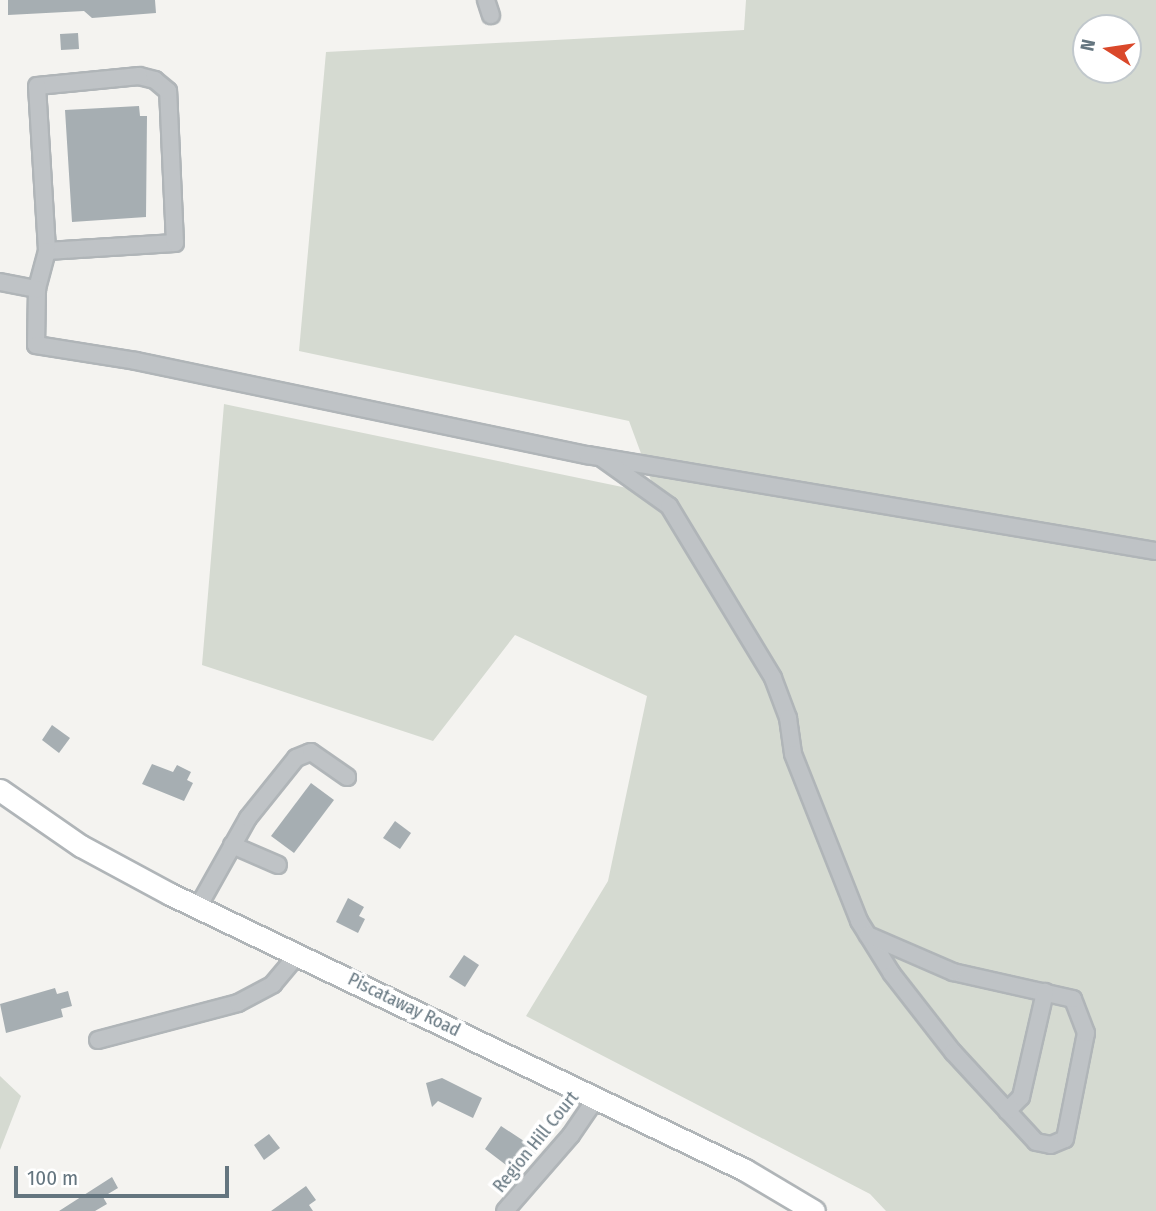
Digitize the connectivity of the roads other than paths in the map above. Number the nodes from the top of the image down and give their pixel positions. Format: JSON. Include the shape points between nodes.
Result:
{"nodes":[{"id":1,"x":47,"y":251,"type":"junction"},
{"id":2,"x":0,"y":282,"type":"edge"},
{"id":3,"x":37,"y":289,"type":"junction"},
{"id":4,"x":601,"y":457,"type":"junction"},
{"id":5,"x":1156,"y":551,"type":"edge"},
{"id":6,"x":348,"y":777,"type":"dead end"},
{"id":7,"x":0,"y":790,"type":"edge"},
{"id":8,"x":232,"y":845,"type":"junction"},
{"id":9,"x":278,"y":865,"type":"dead end"},
{"id":10,"x":198,"y":907,"type":"junction"},
{"id":11,"x":868,"y":935,"type":"junction"},
{"id":12,"x":298,"y":954,"type":"junction"},
{"id":13,"x":1045,"y":992,"type":"junction"},
{"id":14,"x":98,"y":1040,"type":"dead end"},
{"id":15,"x":597,"y":1097,"type":"junction"},
{"id":16,"x":1007,"y":1111,"type":"junction"},
{"id":17,"x":505,"y":1211,"type":"edge"},
{"id":18,"x":814,"y":1211,"type":"edge"}],
"edges":[{"from":1,"to":1,"type":"street","via":[[176,243],[168,91],[155,80],[139,76],[37,86]]},
{"from":1,"to":3,"type":"street"},
{"from":2,"to":3,"type":"street"},
{"from":3,"to":4,"type":"street","via":[[36,345],[136,361]]},
{"from":4,"to":5,"type":"street"},
{"from":4,"to":11,"type":"street","via":[[669,506],[773,678],[788,719],[793,754]]},
{"from":6,"to":8,"type":"street","via":[[311,752],[296,758]]},
{"from":7,"to":10,"type":"main road","name":"Piscataway Road","via":[[81,846]]},
{"from":8,"to":9,"type":"street"},
{"from":8,"to":10,"type":"street"},
{"from":10,"to":12,"type":"main road","name":"Piscataway Road"},
{"from":11,"to":13,"type":"street","via":[[953,972]]},
{"from":11,"to":16,"type":"street","via":[[892,974],[953,1052]]},
{"from":12,"to":14,"type":"street","via":[[273,984],[238,1003]]},
{"from":12,"to":15,"type":"main road","name":"Piscataway Road"},
{"from":13,"to":16,"type":"street","via":[[1021,1097]]},
{"from":13,"to":16,"type":"street","via":[[1073,999],[1086,1033],[1065,1139],[1051,1145],[1036,1142]]},
{"from":15,"to":17,"type":"street","name":"Region Hill Court"},
{"from":15,"to":18,"type":"main road","name":"Piscataway Road","via":[[745,1170]]}]}
